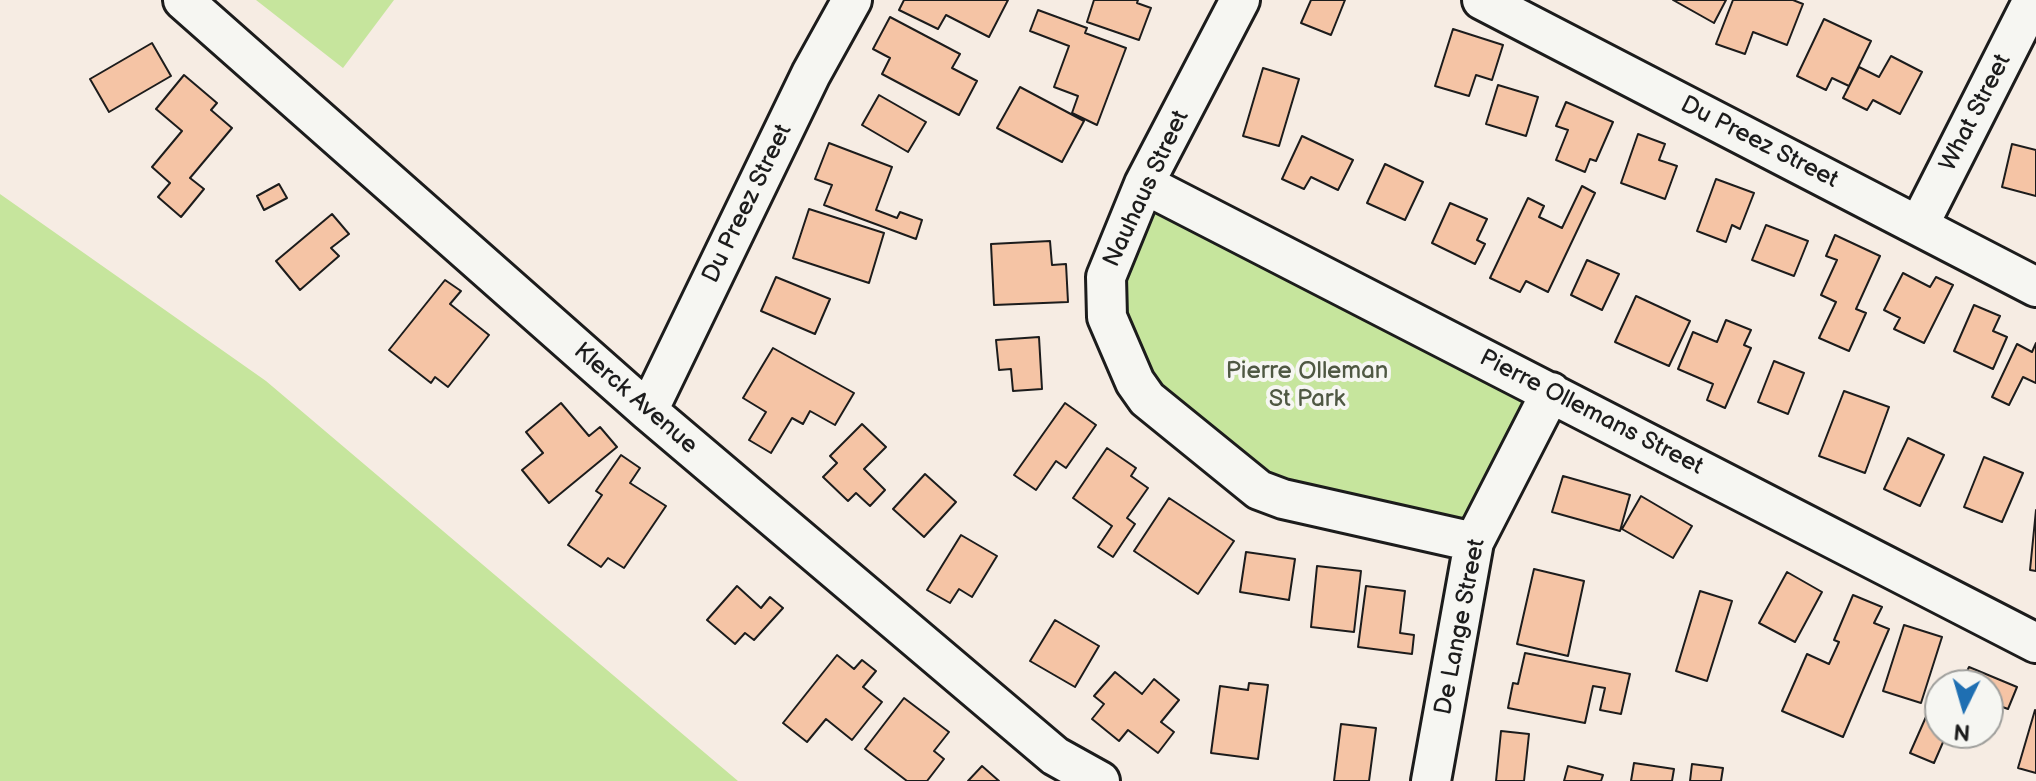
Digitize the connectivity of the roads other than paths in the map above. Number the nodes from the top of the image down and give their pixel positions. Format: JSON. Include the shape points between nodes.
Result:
{"nodes":[{"id":1,"x":183,"y":0,"type":"edge"},
{"id":2,"x":852,"y":0,"type":"edge"},
{"id":3,"x":1240,"y":0,"type":"edge"},
{"id":4,"x":1482,"y":0,"type":"edge"},
{"id":5,"x":2033,"y":0,"type":"edge"},
{"id":6,"x":1144,"y":184,"type":"junction"},
{"id":7,"x":1919,"y":225,"type":"junction"},
{"id":8,"x":2036,"y":287,"type":"edge"},
{"id":9,"x":1551,"y":392,"type":"junction"},
{"id":10,"x":648,"y":411,"type":"junction"},
{"id":11,"x":1474,"y":542,"type":"junction"},
{"id":12,"x":2036,"y":643,"type":"edge"},
{"id":13,"x":1100,"y":781,"type":"edge"},
{"id":14,"x":1431,"y":781,"type":"edge"}],
"edges":[{"from":1,"to":10,"type":"street","name":"Klerck Avenue"},
{"from":2,"to":10,"type":"street","name":"Du Preez Street"},
{"from":3,"to":6,"type":"street","name":"Nauhaus Street"},
{"from":4,"to":7,"type":"street","name":"Du Preez Street"},
{"from":5,"to":7,"type":"street","name":"What Street"},
{"from":6,"to":9,"type":"street","name":"Pierre Ollemans Street"},
{"from":6,"to":11,"type":"street","name":"Nauhaus Street","via":[[1106,277],[1105,296],[1107,317],[1147,399],[1259,490]]},
{"from":7,"to":8,"type":"street","name":"Du Preez Street"},
{"from":9,"to":11,"type":"street","name":"De Lange Street"},
{"from":9,"to":12,"type":"street","name":"Pierre Ollemans Street"},
{"from":10,"to":13,"type":"street","name":"Klerck Avenue","via":[[1055,756]]},
{"from":11,"to":14,"type":"street","name":"De Lange Street"}]}
